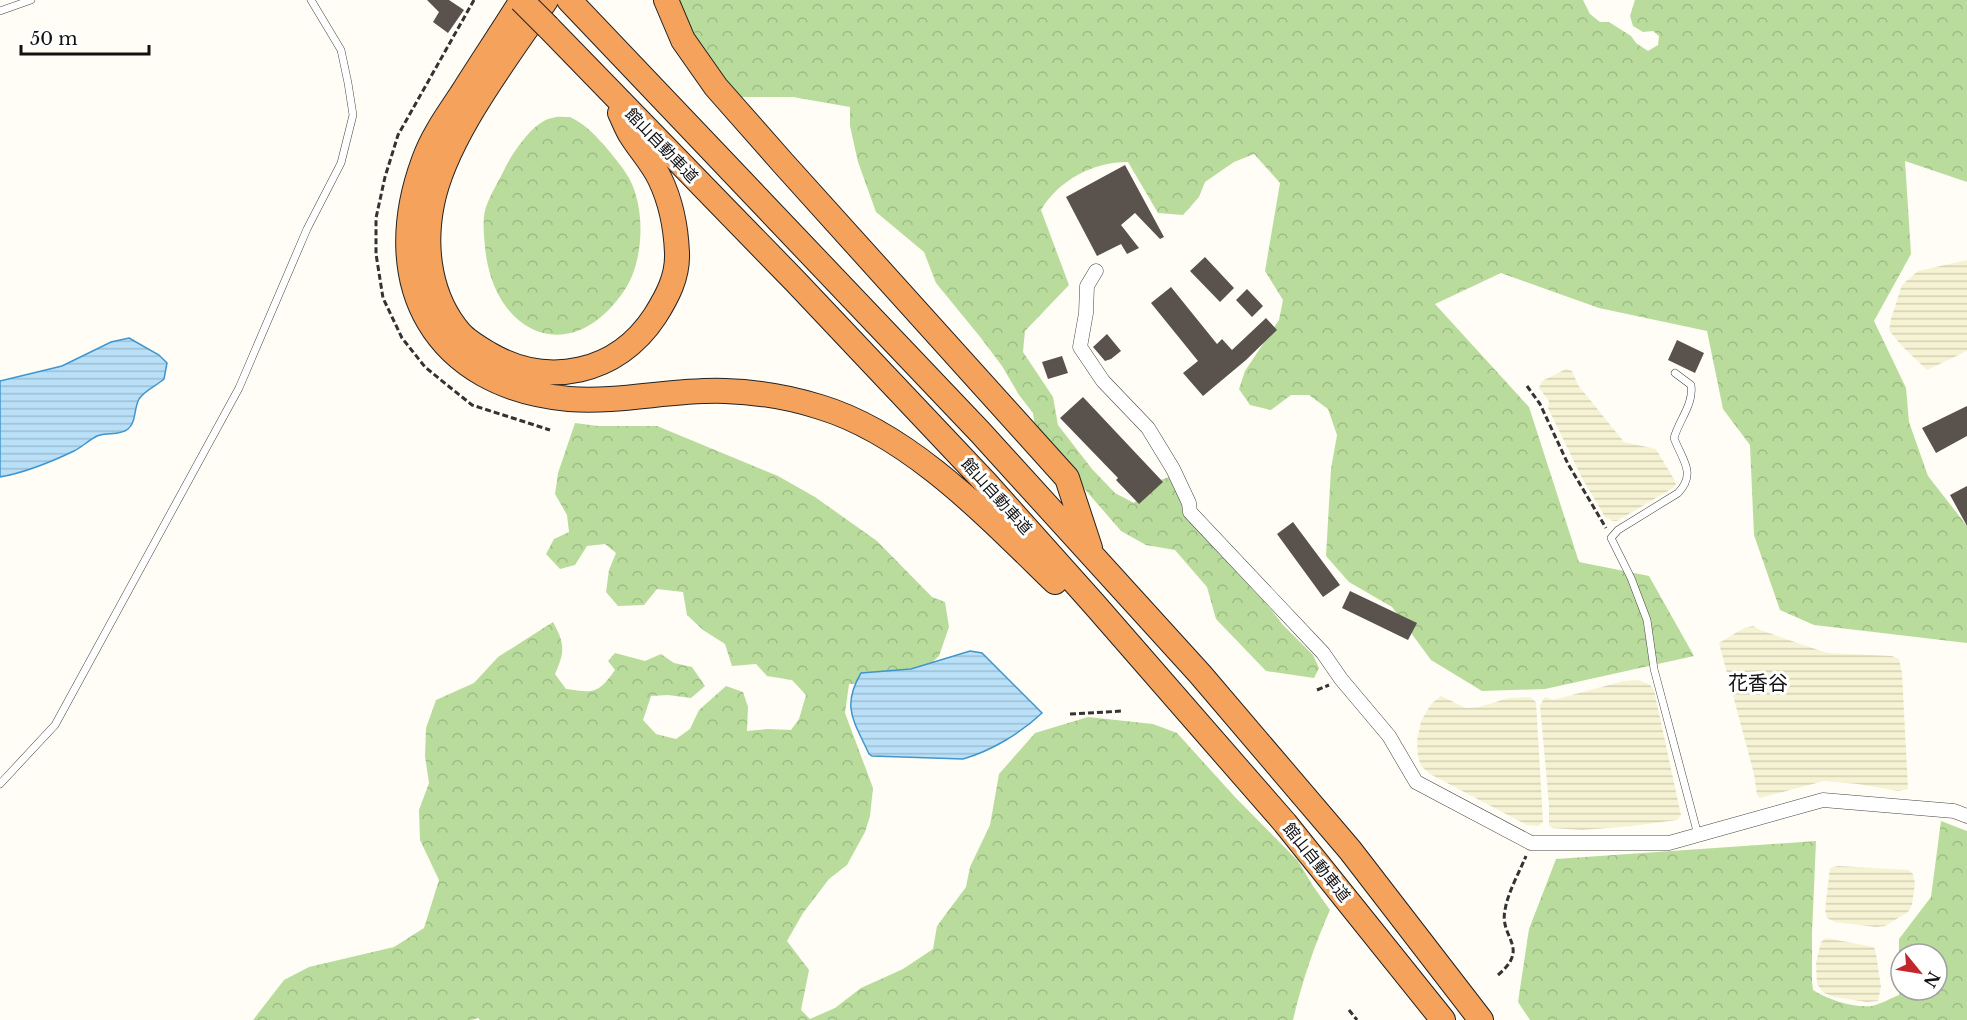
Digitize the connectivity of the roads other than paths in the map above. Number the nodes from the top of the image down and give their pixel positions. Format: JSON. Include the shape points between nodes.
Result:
{"nodes":[{"id":1,"x":31,"y":0,"type":"edge"},
{"id":2,"x":311,"y":0,"type":"edge"},
{"id":3,"x":522,"y":0,"type":"edge"},
{"id":4,"x":546,"y":0,"type":"edge"},
{"id":5,"x":569,"y":0,"type":"edge"},
{"id":6,"x":666,"y":0,"type":"edge"},
{"id":7,"x":0,"y":11,"type":"edge"},
{"id":8,"x":608,"y":89,"type":"junction"},
{"id":9,"x":1096,"y":271,"type":"dead end"},
{"id":10,"x":1675,"y":373,"type":"dead end"},
{"id":11,"x":1092,"y":555,"type":"junction"},
{"id":12,"x":1203,"y":726,"type":"junction"},
{"id":13,"x":0,"y":784,"type":"edge"},
{"id":14,"x":1967,"y":816,"type":"edge"},
{"id":15,"x":1698,"y":835,"type":"junction"},
{"id":16,"x":1443,"y":1020,"type":"edge"},
{"id":17,"x":1481,"y":1020,"type":"edge"}],
"edges":[{"from":1,"to":7,"type":"lane"},
{"from":2,"to":13,"type":"lane","via":[[341,50],[348,83],[353,115],[341,163],[307,229],[239,388],[55,725]]},
{"from":3,"to":8,"type":"highway","name":"館山自動車道","bridge":true},
{"from":3,"to":12,"type":"highway","via":[[436,133],[416,186],[410,211],[408,260],[422,312],[439,337],[473,369],[494,381],[547,396],[604,399],[723,391],[762,394],[823,407],[874,429],[972,501]]},
{"from":4,"to":8,"type":"highway","via":[[478,102],[450,152],[432,204],[428,233],[435,291],[445,312],[461,334],[504,363],[557,373],[584,370],[607,361],[650,324],[674,280],[677,255],[670,205],[659,177],[630,134]]},
{"from":5,"to":11,"type":"highway","name":"館山自動車道"},
{"from":6,"to":11,"type":"highway","via":[[684,40],[723,95],[1067,478]]},
{"from":8,"to":12,"type":"highway","name":"館山自動車道","via":[[986,483]]},
{"from":9,"to":15,"type":"street","via":[[1087,286],[1080,347],[1103,381],[1148,428],[1173,469],[1191,512],[1323,653],[1389,736],[1416,782],[1531,843],[1669,843]]},
{"from":10,"to":15,"type":"lane","via":[[1691,385],[1692,392],[1674,438],[1687,468],[1686,486],[1611,538],[1647,620],[1654,669]]},
{"from":11,"to":17,"type":"highway","name":"館山自動車道","via":[[1350,850]]},
{"from":12,"to":16,"type":"highway","name":"館山自動車道"},
{"from":14,"to":15,"type":"street","via":[[1822,800]]}]}
